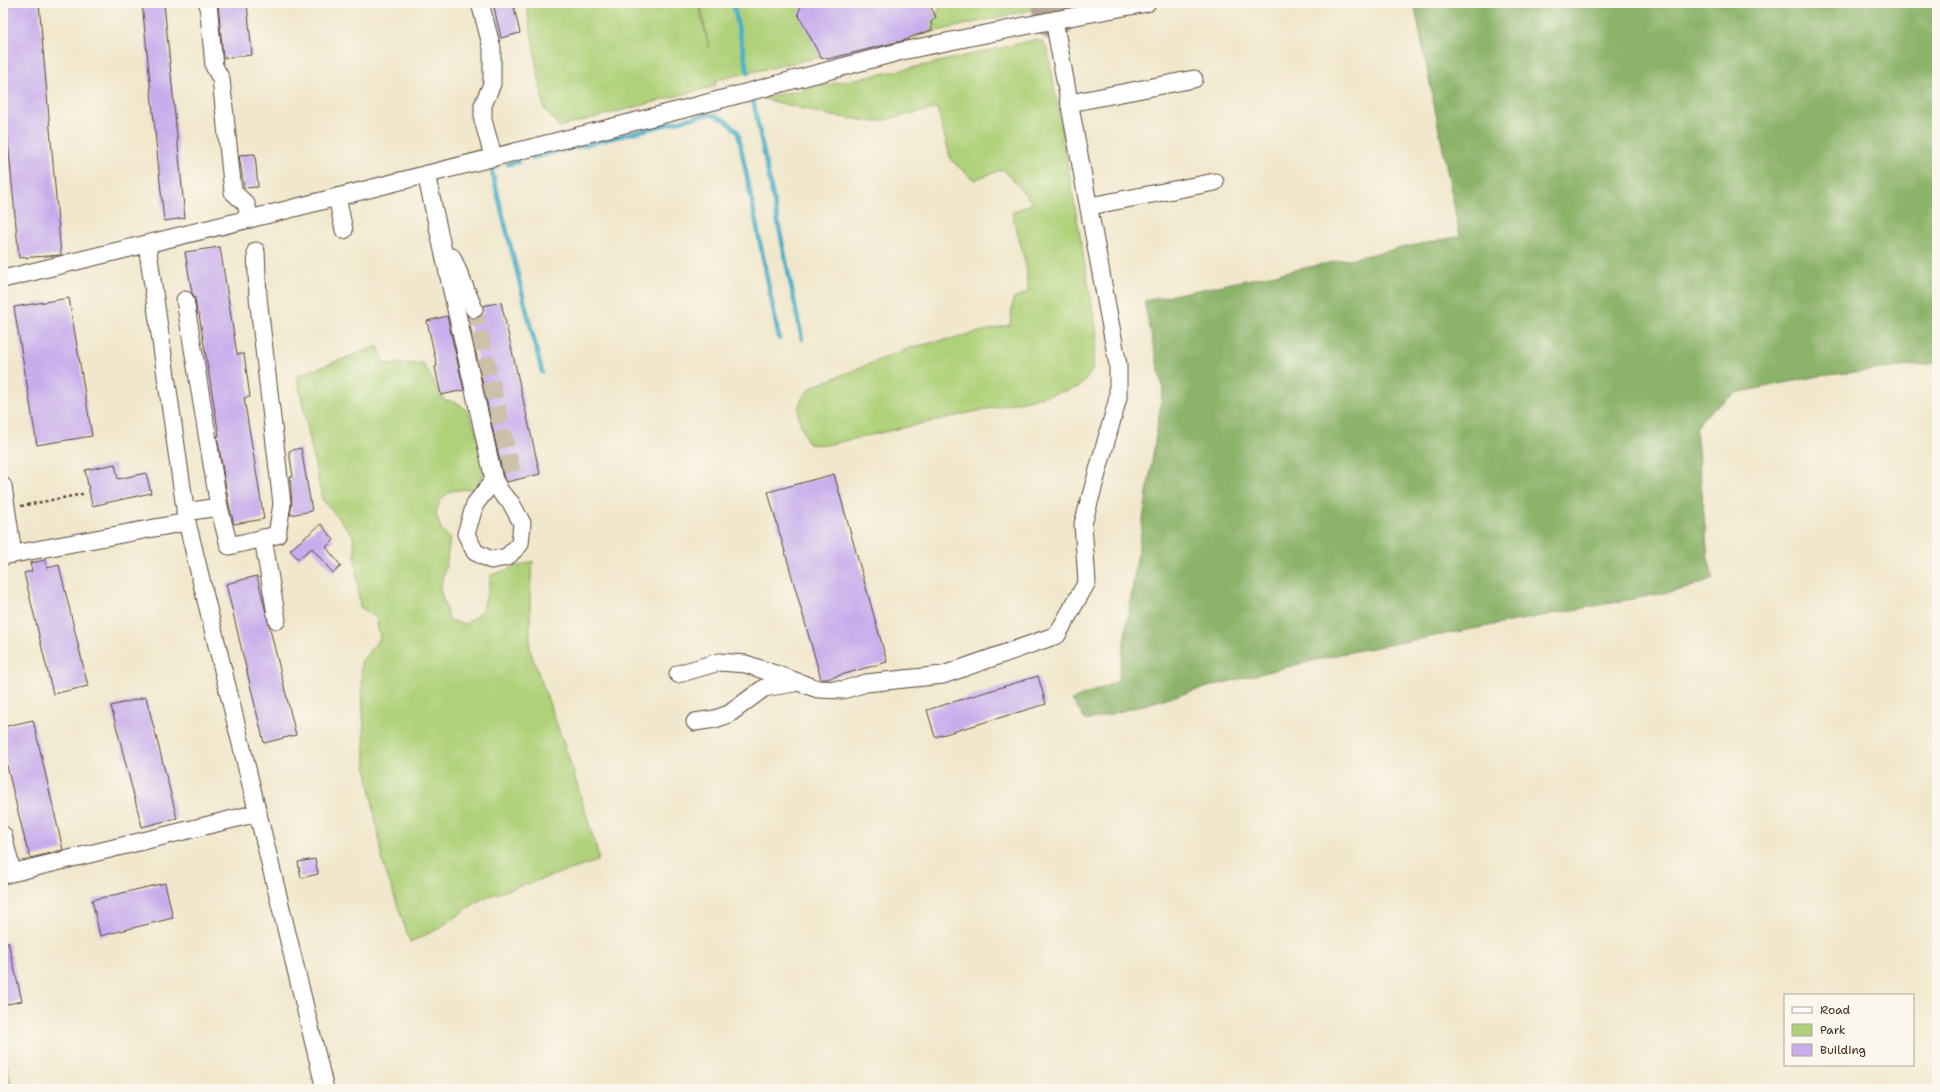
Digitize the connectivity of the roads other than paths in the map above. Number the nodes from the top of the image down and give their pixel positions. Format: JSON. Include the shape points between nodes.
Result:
{"nodes":[{"id":1,"x":208,"y":3,"type":"edge"},
{"id":2,"x":480,"y":3,"type":"edge"},
{"id":3,"x":1147,"y":3,"type":"edge"},
{"id":4,"x":1054,"y":20,"type":"junction"},
{"id":5,"x":1194,"y":79,"type":"dead end"},
{"id":6,"x":1070,"y":103,"type":"junction"},
{"id":7,"x":493,"y":156,"type":"junction"},
{"id":8,"x":426,"y":174,"type":"junction"},
{"id":9,"x":1215,"y":182,"type":"dead end"},
{"id":10,"x":337,"y":197,"type":"junction"},
{"id":11,"x":1090,"y":206,"type":"junction"},
{"id":12,"x":250,"y":219,"type":"junction"},
{"id":13,"x":437,"y":226,"type":"junction"},
{"id":14,"x":344,"y":230,"type":"dead end"},
{"id":15,"x":147,"y":244,"type":"junction"},
{"id":16,"x":256,"y":251,"type":"dead end"},
{"id":17,"x":3,"y":279,"type":"edge"},
{"id":18,"x":185,"y":300,"type":"dead end"},
{"id":19,"x":474,"y":308,"type":"tunnel mouth"},
{"id":20,"x":494,"y":480,"type":"dead end"},
{"id":21,"x":3,"y":486,"type":"edge"},
{"id":22,"x":219,"y":507,"type":"junction"},
{"id":23,"x":186,"y":517,"type":"junction"},
{"id":24,"x":263,"y":538,"type":"junction"},
{"id":25,"x":8,"y":555,"type":"edge"},
{"id":26,"x":277,"y":620,"type":"dead end"},
{"id":27,"x":678,"y":674,"type":"dead end"},
{"id":28,"x":798,"y":682,"type":"junction"},
{"id":29,"x":695,"y":722,"type":"dead end"},
{"id":30,"x":258,"y":813,"type":"junction"},
{"id":31,"x":3,"y":835,"type":"edge"},
{"id":32,"x":8,"y":873,"type":"edge"},
{"id":33,"x":325,"y":1089,"type":"edge"}],
"edges":[{"from":1,"to":12,"type":"street","via":[[214,66],[221,80],[233,192],[246,204]]},
{"from":2,"to":7,"type":"street","via":[[492,48],[492,84],[483,105],[483,120]]},
{"from":3,"to":4,"type":"street"},
{"from":4,"to":6,"type":"street"},
{"from":4,"to":7,"type":"street","via":[[902,51],[692,107]]},
{"from":5,"to":6,"type":"street"},
{"from":6,"to":11,"type":"street"},
{"from":7,"to":8,"type":"street"},
{"from":8,"to":10,"type":"street"},
{"from":8,"to":13,"type":"street"},
{"from":9,"to":11,"type":"street"},
{"from":10,"to":12,"type":"street"},
{"from":10,"to":14,"type":"street"},
{"from":11,"to":28,"type":"street","via":[[1118,366],[1118,398],[1083,524],[1087,582],[1057,635],[943,676],[866,683],[843,690],[818,689]]},
{"from":12,"to":15,"type":"street"},
{"from":13,"to":19,"type":"street"},
{"from":13,"to":20,"type":"street"},
{"from":15,"to":17,"type":"street"},
{"from":15,"to":23,"type":"street"},
{"from":16,"to":24,"type":"street","via":[[259,305],[282,504],[278,535]]},
{"from":18,"to":22,"type":"street"},
{"from":21,"to":25,"type":"street"},
{"from":22,"to":23,"type":"street"},
{"from":22,"to":24,"type":"street","via":[[229,546]]},
{"from":23,"to":25,"type":"street"},
{"from":23,"to":30,"type":"street"},
{"from":24,"to":26,"type":"street"},
{"from":27,"to":28,"type":"street","via":[[719,662],[746,664]]},
{"from":28,"to":29,"type":"street","via":[[764,688],[729,714]]},
{"from":30,"to":32,"type":"street"},
{"from":30,"to":33,"type":"street"},
{"from":31,"to":32,"type":"street"}]}
